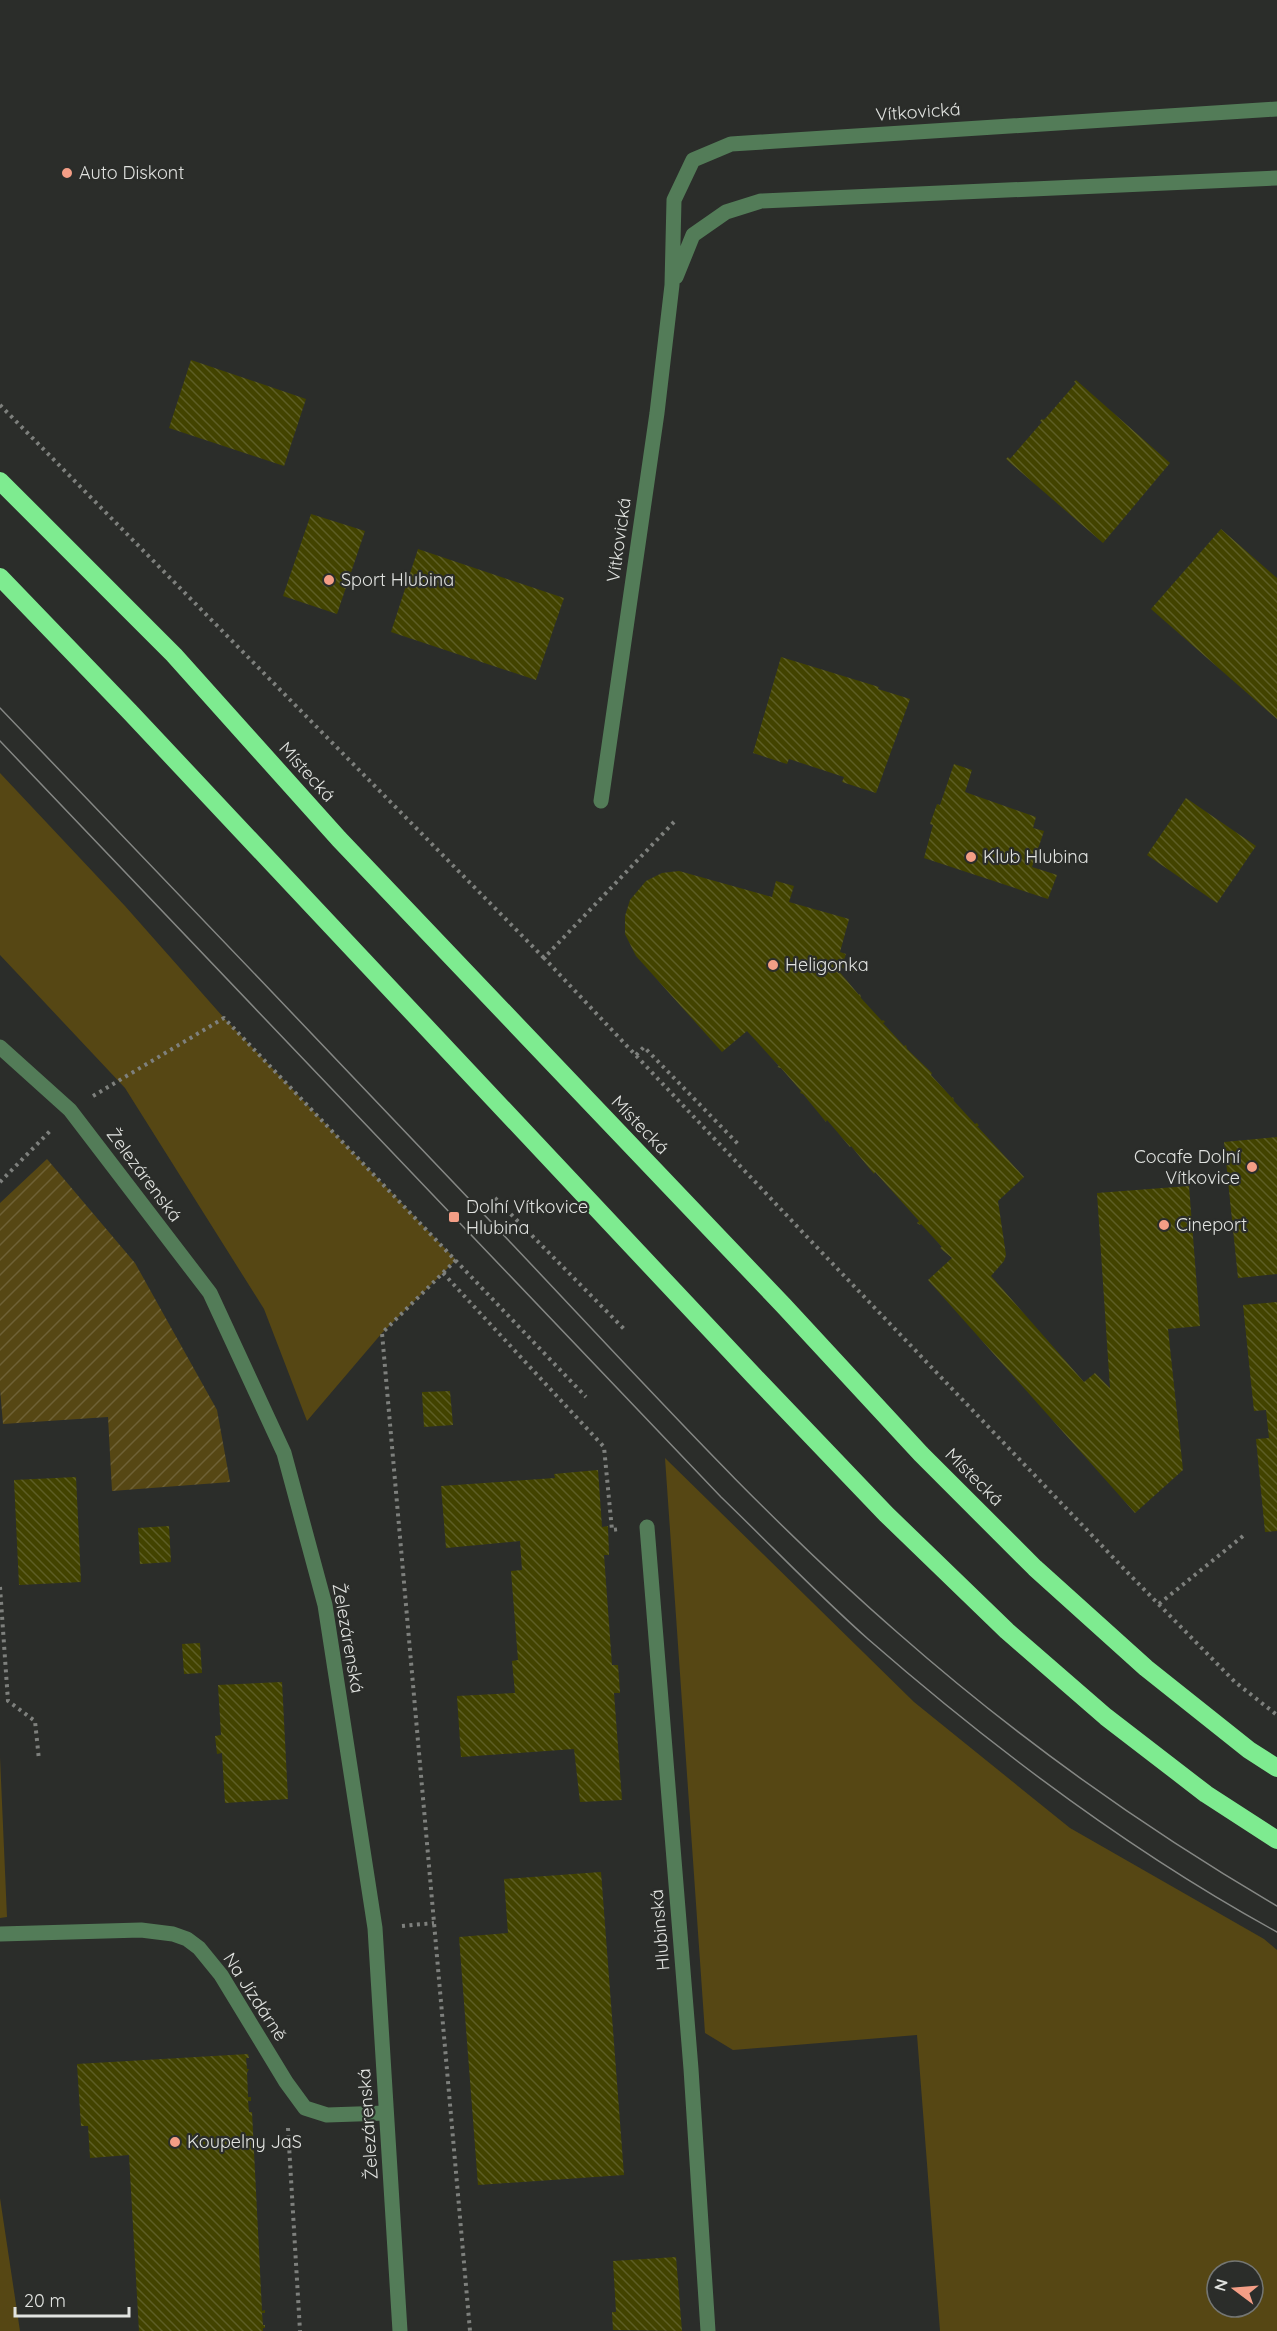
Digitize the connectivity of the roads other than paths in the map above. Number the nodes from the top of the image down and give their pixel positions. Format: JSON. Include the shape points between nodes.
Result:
{"nodes":[{"id":1,"x":1277,"y":109,"type":"edge"},
{"id":2,"x":1277,"y":178,"type":"edge"},
{"id":3,"x":672,"y":285,"type":"junction"},
{"id":4,"x":0,"y":481,"type":"edge"},
{"id":5,"x":0,"y":577,"type":"edge"},
{"id":6,"x":601,"y":801,"type":"dead end"},
{"id":7,"x":0,"y":1047,"type":"edge"},
{"id":8,"x":647,"y":1527,"type":"road end"},
{"id":9,"x":1277,"y":1768,"type":"edge"},
{"id":10,"x":1277,"y":1840,"type":"edge"},
{"id":11,"x":0,"y":1934,"type":"edge"},
{"id":12,"x":387,"y":2113,"type":"junction"},
{"id":13,"x":400,"y":2331,"type":"edge"},
{"id":14,"x":708,"y":2331,"type":"edge"}],
"edges":[{"from":1,"to":3,"type":"street","name":"Vítkovická","via":[[731,144],[693,160],[674,200]]},
{"from":2,"to":3,"type":"street","name":"Vítkovická","via":[[760,201],[726,212],[693,235]]},
{"from":3,"to":6,"type":"street","name":"Vítkovická"},
{"from":4,"to":9,"type":"highway","name":"Místecká","via":[[174,655],[339,839],[921,1454],[1035,1568],[1146,1668]]},
{"from":5,"to":10,"type":"highway","via":[[886,1514],[1007,1631],[1106,1717],[1206,1794]]},
{"from":7,"to":12,"type":"street","name":"Železárenská","via":[[70,1110],[210,1293],[284,1453],[325,1605],[375,1928]]},
{"from":8,"to":14,"type":"street","name":"Hlubinská"},
{"from":11,"to":12,"type":"street","name":"Na Jízdárně","via":[[141,1930],[187,1939],[221,1975],[305,2108],[327,2115]]},
{"from":12,"to":13,"type":"street","name":"Železárenská"}]}
